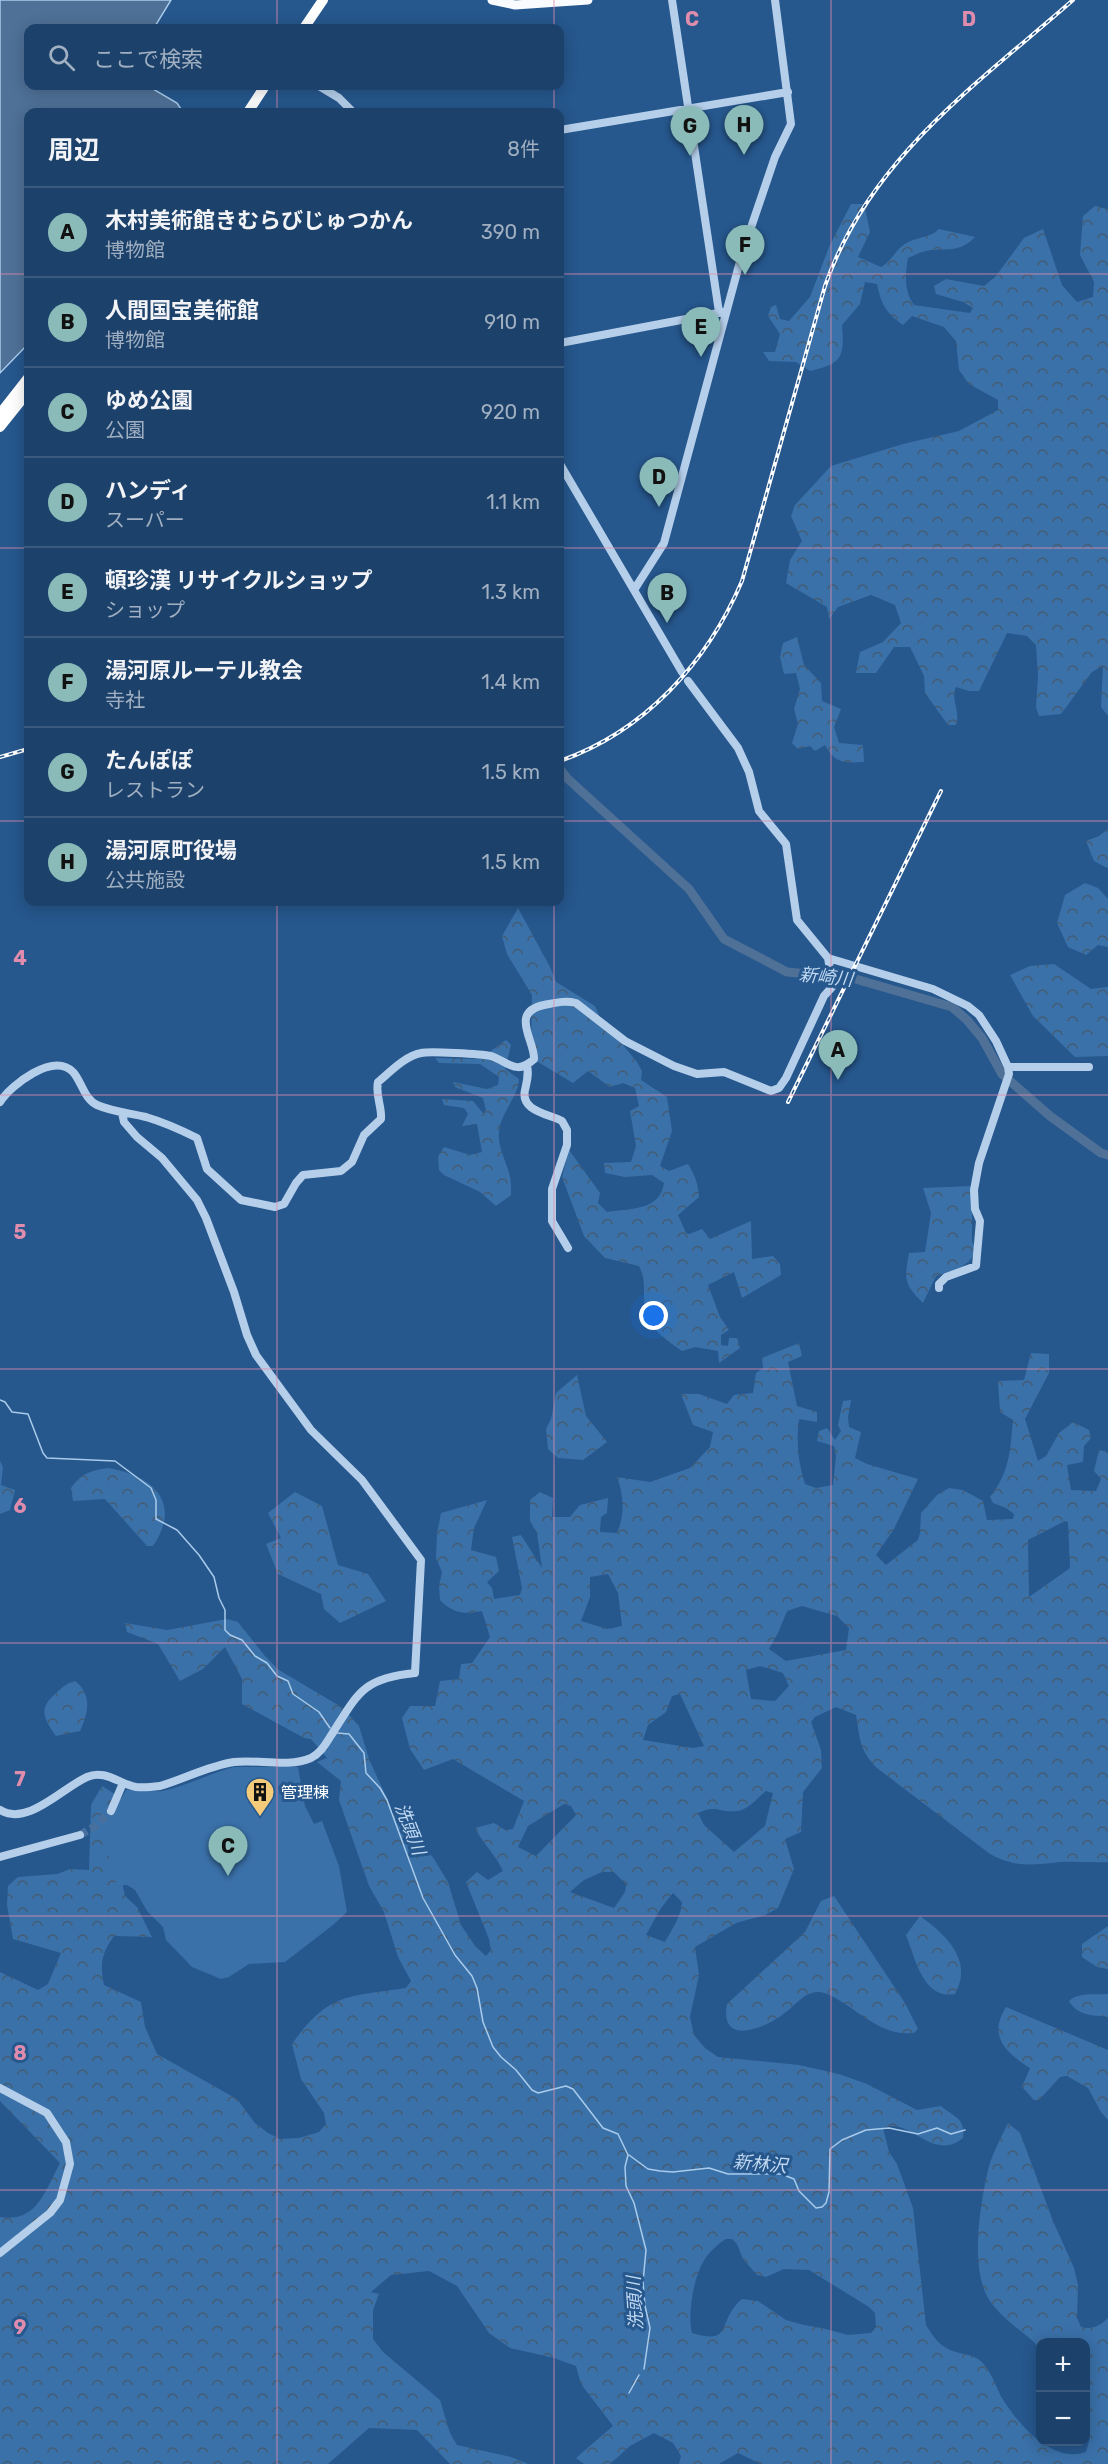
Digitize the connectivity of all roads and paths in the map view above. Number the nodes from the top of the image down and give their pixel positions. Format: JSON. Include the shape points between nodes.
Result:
{"nodes":[{"id":1,"x":323,"y":0,"type":"edge"},
{"id":2,"x":492,"y":0,"type":"edge"},
{"id":3,"x":588,"y":0,"type":"edge"},
{"id":4,"x":672,"y":0,"type":"edge"},
{"id":5,"x":775,"y":0,"type":"edge"},
{"id":6,"x":306,"y":24,"type":"edge"},
{"id":7,"x":263,"y":90,"type":"edge"},
{"id":8,"x":326,"y":90,"type":"edge"},
{"id":9,"x":788,"y":92,"type":"junction"},
{"id":10,"x":251,"y":108,"type":"edge"},
{"id":11,"x":349,"y":108,"type":"edge"},
{"id":12,"x":689,"y":108,"type":"junction"},
{"id":13,"x":564,"y":129,"type":"edge"},
{"id":14,"x":722,"y":312,"type":"junction"},
{"id":15,"x":564,"y":342,"type":"edge"},
{"id":16,"x":24,"y":383,"type":"edge"},
{"id":17,"x":24,"y":397,"type":"edge"},
{"id":18,"x":0,"y":414,"type":"edge"},
{"id":19,"x":0,"y":427,"type":"edge"},
{"id":20,"x":564,"y":471,"type":"edge"},
{"id":21,"x":634,"y":590,"type":"junction"},
{"id":22,"x":682,"y":672,"type":"dead end"},
{"id":23,"x":688,"y":681,"type":"dead end"},
{"id":24,"x":828,"y":958,"type":"junction"},
{"id":25,"x":527,"y":1065,"type":"junction"},
{"id":26,"x":1089,"y":1067,"type":"dead end"},
{"id":27,"x":1009,"y":1070,"type":"junction"},
{"id":28,"x":0,"y":1102,"type":"edge"},
{"id":29,"x":122,"y":1113,"type":"junction"},
{"id":30,"x":568,"y":1248,"type":"dead end"},
{"id":31,"x":939,"y":1288,"type":"dead end"},
{"id":32,"x":123,"y":1783,"type":"junction"},
{"id":33,"x":0,"y":1810,"type":"edge"},
{"id":34,"x":111,"y":1811,"type":"tunnel mouth"},
{"id":35,"x":80,"y":1835,"type":"tunnel mouth"},
{"id":36,"x":0,"y":1857,"type":"edge"},
{"id":37,"x":0,"y":2088,"type":"edge"},
{"id":38,"x":0,"y":2253,"type":"edge"}],
"edges":[{"from":1,"to":6,"type":"highway"},
{"from":2,"to":3,"type":"main road","via":[[515,5]]},
{"from":4,"to":12,"type":"street"},
{"from":5,"to":9,"type":"street"},
{"from":7,"to":10,"type":"highway"},
{"from":8,"to":11,"type":"street"},
{"from":9,"to":12,"type":"street"},
{"from":9,"to":14,"type":"street","via":[[791,124],[775,157]]},
{"from":12,"to":13,"type":"street"},
{"from":12,"to":14,"type":"street"},
{"from":14,"to":15,"type":"street"},
{"from":14,"to":21,"type":"street","via":[[664,543]]},
{"from":16,"to":18,"type":"highway"},
{"from":17,"to":19,"type":"highway"},
{"from":20,"to":21,"type":"street"},
{"from":21,"to":22,"type":"street"},
{"from":23,"to":24,"type":"street","via":[[738,747],[759,810],[786,844],[797,920]]},
{"from":24,"to":25,"type":"street","via":[[833,986],[824,996],[786,1078],[771,1091],[724,1072],[697,1074],[674,1066],[625,1041],[567,1000],[534,1007],[527,1015],[527,1038],[534,1051],[534,1059]]},
{"from":24,"to":27,"type":"street","via":[[933,989],[968,1006],[996,1041]]},
{"from":25,"to":29,"type":"street","via":[[510,1066],[491,1056],[418,1053],[378,1082],[381,1119],[364,1136],[352,1162],[330,1174],[303,1175],[284,1204],[275,1207],[241,1200],[207,1169],[197,1138],[146,1117]]},
{"from":25,"to":30,"type":"street","via":[[525,1100],[543,1116],[562,1121],[567,1130],[567,1145],[552,1189],[552,1221]]},
{"from":26,"to":27,"type":"street"},
{"from":27,"to":31,"type":"street","via":[[1007,1086],[979,1162],[974,1190],[980,1221],[976,1266],[946,1277]]},
{"from":28,"to":29,"type":"street","via":[[6,1092],[32,1074],[55,1066],[73,1072],[94,1103]]},
{"from":29,"to":32,"type":"street","via":[[124,1122],[162,1158],[197,1200],[256,1355],[311,1430],[362,1480],[421,1560],[415,1673],[379,1679],[367,1686],[312,1758],[231,1763],[160,1786],[135,1787]]},
{"from":32,"to":33,"type":"street","via":[[103,1774],[89,1776],[28,1812],[9,1815]]},
{"from":32,"to":34,"type":"street"},
{"from":35,"to":36,"type":"street"},
{"from":37,"to":38,"type":"street","via":[[47,2113],[66,2142],[70,2164],[60,2200],[50,2213]]}]}
